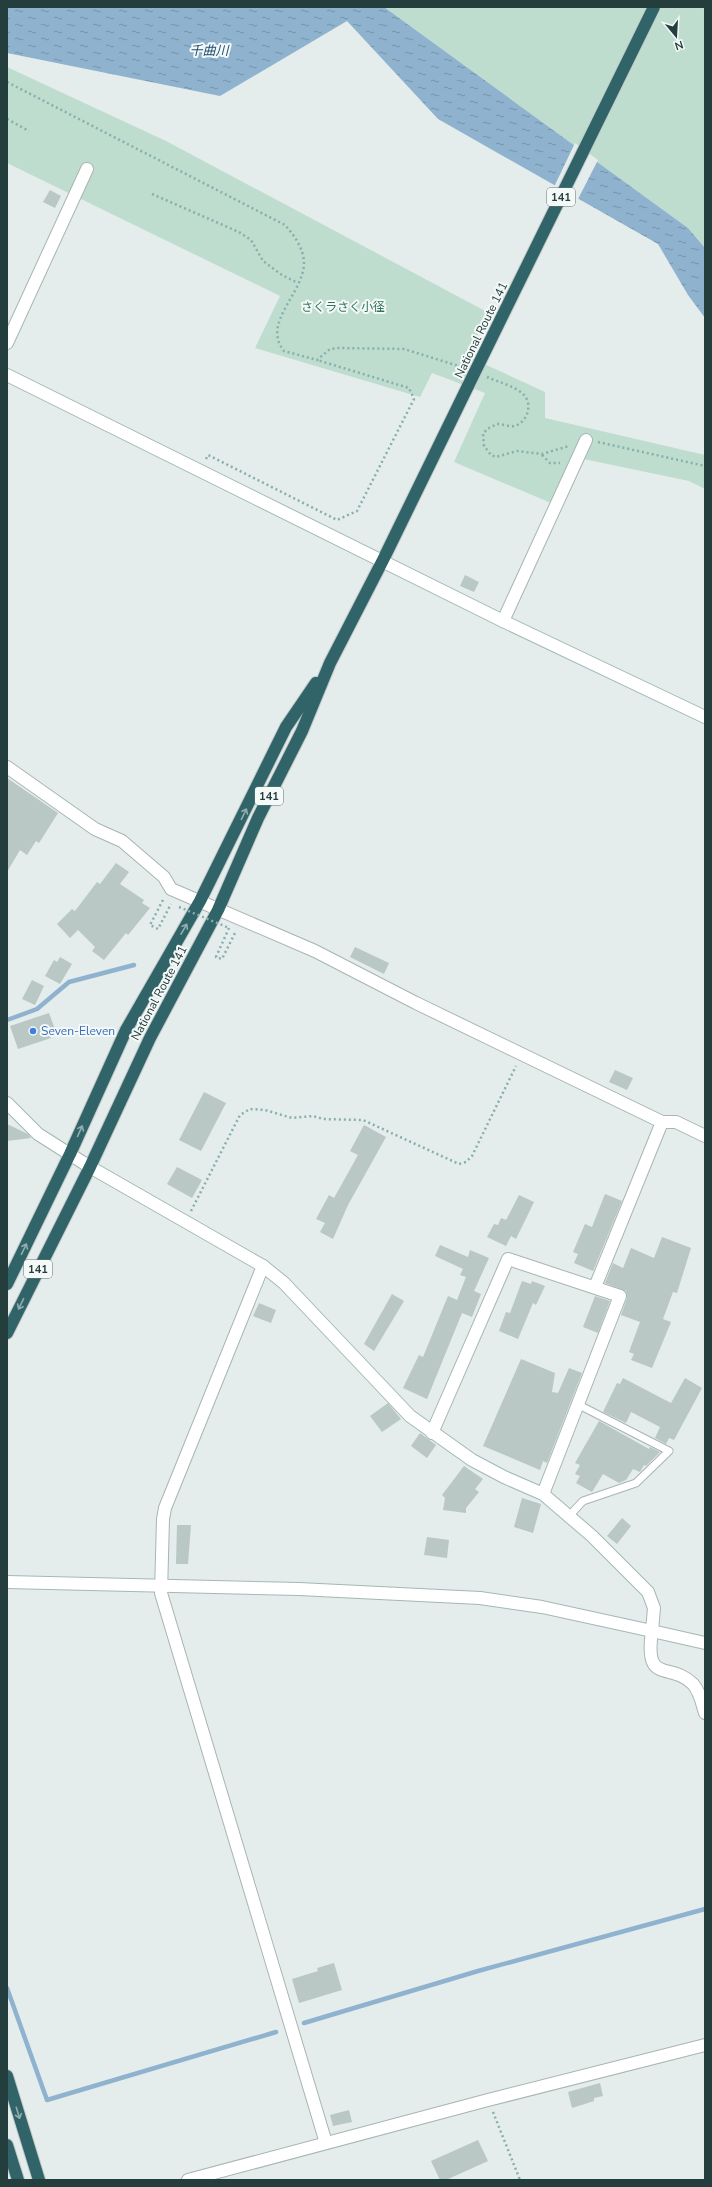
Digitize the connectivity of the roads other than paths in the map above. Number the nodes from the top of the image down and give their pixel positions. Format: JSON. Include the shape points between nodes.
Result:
{"nodes":[{"id":1,"x":654,"y":7,"type":"edge"},
{"id":2,"x":87,"y":169,"type":"dead end"},
{"id":3,"x":7,"y":343,"type":"edge"},
{"id":4,"x":7,"y":375,"type":"edge"},
{"id":5,"x":586,"y":440,"type":"road end"},
{"id":6,"x":383,"y":560,"type":"junction"},
{"id":7,"x":503,"y":622,"type":"junction"},
{"id":8,"x":330,"y":663,"type":"junction"},
{"id":9,"x":705,"y":718,"type":"edge"},
{"id":10,"x":7,"y":767,"type":"edge"},
{"id":11,"x":200,"y":901,"type":"junction"},
{"id":12,"x":218,"y":910,"type":"junction"},
{"id":13,"x":7,"y":1103,"type":"edge"},
{"id":14,"x":662,"y":1122,"type":"junction"},
{"id":15,"x":705,"y":1136,"type":"edge"},
{"id":16,"x":70,"y":1154,"type":"junction"},
{"id":17,"x":90,"y":1167,"type":"junction"},
{"id":18,"x":264,"y":1266,"type":"junction"},
{"id":19,"x":7,"y":1284,"type":"edge"},
{"id":20,"x":594,"y":1287,"type":"junction"},
{"id":21,"x":7,"y":1333,"type":"edge"},
{"id":22,"x":578,"y":1404,"type":"junction"},
{"id":23,"x":432,"y":1433,"type":"junction"},
{"id":24,"x":544,"y":1494,"type":"junction"},
{"id":25,"x":569,"y":1516,"type":"junction"},
{"id":26,"x":7,"y":1582,"type":"edge"},
{"id":27,"x":161,"y":1586,"type":"junction"},
{"id":28,"x":652,"y":1631,"type":"junction"},
{"id":29,"x":705,"y":1643,"type":"edge"},
{"id":30,"x":705,"y":1713,"type":"edge"},
{"id":31,"x":705,"y":2045,"type":"edge"},
{"id":32,"x":7,"y":2076,"type":"edge"},
{"id":33,"x":326,"y":2143,"type":"junction"},
{"id":34,"x":7,"y":2145,"type":"edge"},
{"id":35,"x":18,"y":2180,"type":"edge"},
{"id":36,"x":38,"y":2180,"type":"edge"},
{"id":37,"x":188,"y":2180,"type":"edge"}],
"edges":[{"from":1,"to":6,"type":"highway","name":"National Route 141","number":"141","bridge":true},
{"from":2,"to":3,"type":"street"},
{"from":4,"to":6,"type":"street"},
{"from":5,"to":7,"type":"street"},
{"from":6,"to":7,"type":"street"},
{"from":6,"to":8,"type":"highway","name":"National Route 141","number":"141"},
{"from":7,"to":9,"type":"street"},
{"from":11,"to":8,"type":"highway","name":"National Route 141","number":"141","one_way":true,"via":[[286,727]]},
{"from":8,"to":12,"type":"highway","name":"National Route 141","number":"141","via":[[302,731],[258,818]]},
{"from":10,"to":11,"type":"street","via":[[95,829],[122,841],[164,877],[171,889]]},
{"from":11,"to":12,"type":"street"},
{"from":16,"to":11,"type":"highway","name":"National Route 141","number":"141","one_way":true,"via":[[126,1030]]},
{"from":12,"to":14,"type":"street","via":[[315,951]]},
{"from":12,"to":17,"type":"highway","name":"National Route 141","number":"141","via":[[150,1038]]},
{"from":13,"to":16,"type":"street","via":[[38,1134]]},
{"from":14,"to":15,"type":"street","via":[[676,1122]]},
{"from":14,"to":20,"type":"street"},
{"from":16,"to":17,"type":"street"},
{"from":19,"to":16,"type":"highway","name":"National Route 141","number":"141","one_way":true},
{"from":17,"to":18,"type":"street"},
{"from":17,"to":21,"type":"highway","name":"National Route 141","number":"141","one_way":true},
{"from":18,"to":23,"type":"street","via":[[284,1283],[410,1416]]},
{"from":18,"to":27,"type":"street","via":[[165,1508]]},
{"from":20,"to":22,"type":"street","via":[[620,1296]]},
{"from":20,"to":23,"type":"street","via":[[508,1259]]},
{"from":22,"to":24,"type":"street"},
{"from":22,"to":25,"type":"lane","via":[[669,1451],[636,1483],[583,1501]]},
{"from":23,"to":24,"type":"street","via":[[478,1463]]},
{"from":24,"to":25,"type":"street"},
{"from":25,"to":28,"type":"street","via":[[648,1592],[654,1608]]},
{"from":26,"to":27,"type":"street"},
{"from":27,"to":28,"type":"street","via":[[418,1593],[480,1598],[542,1607]]},
{"from":27,"to":33,"type":"street","via":[[163,1601]]},
{"from":28,"to":29,"type":"street"},
{"from":28,"to":30,"type":"street","via":[[650,1644],[653,1663],[660,1671],[679,1675],[694,1685]]},
{"from":31,"to":33,"type":"street"},
{"from":32,"to":36,"type":"highway","one_way":true},
{"from":33,"to":37,"type":"street"},
{"from":34,"to":35,"type":"highway"}]}
